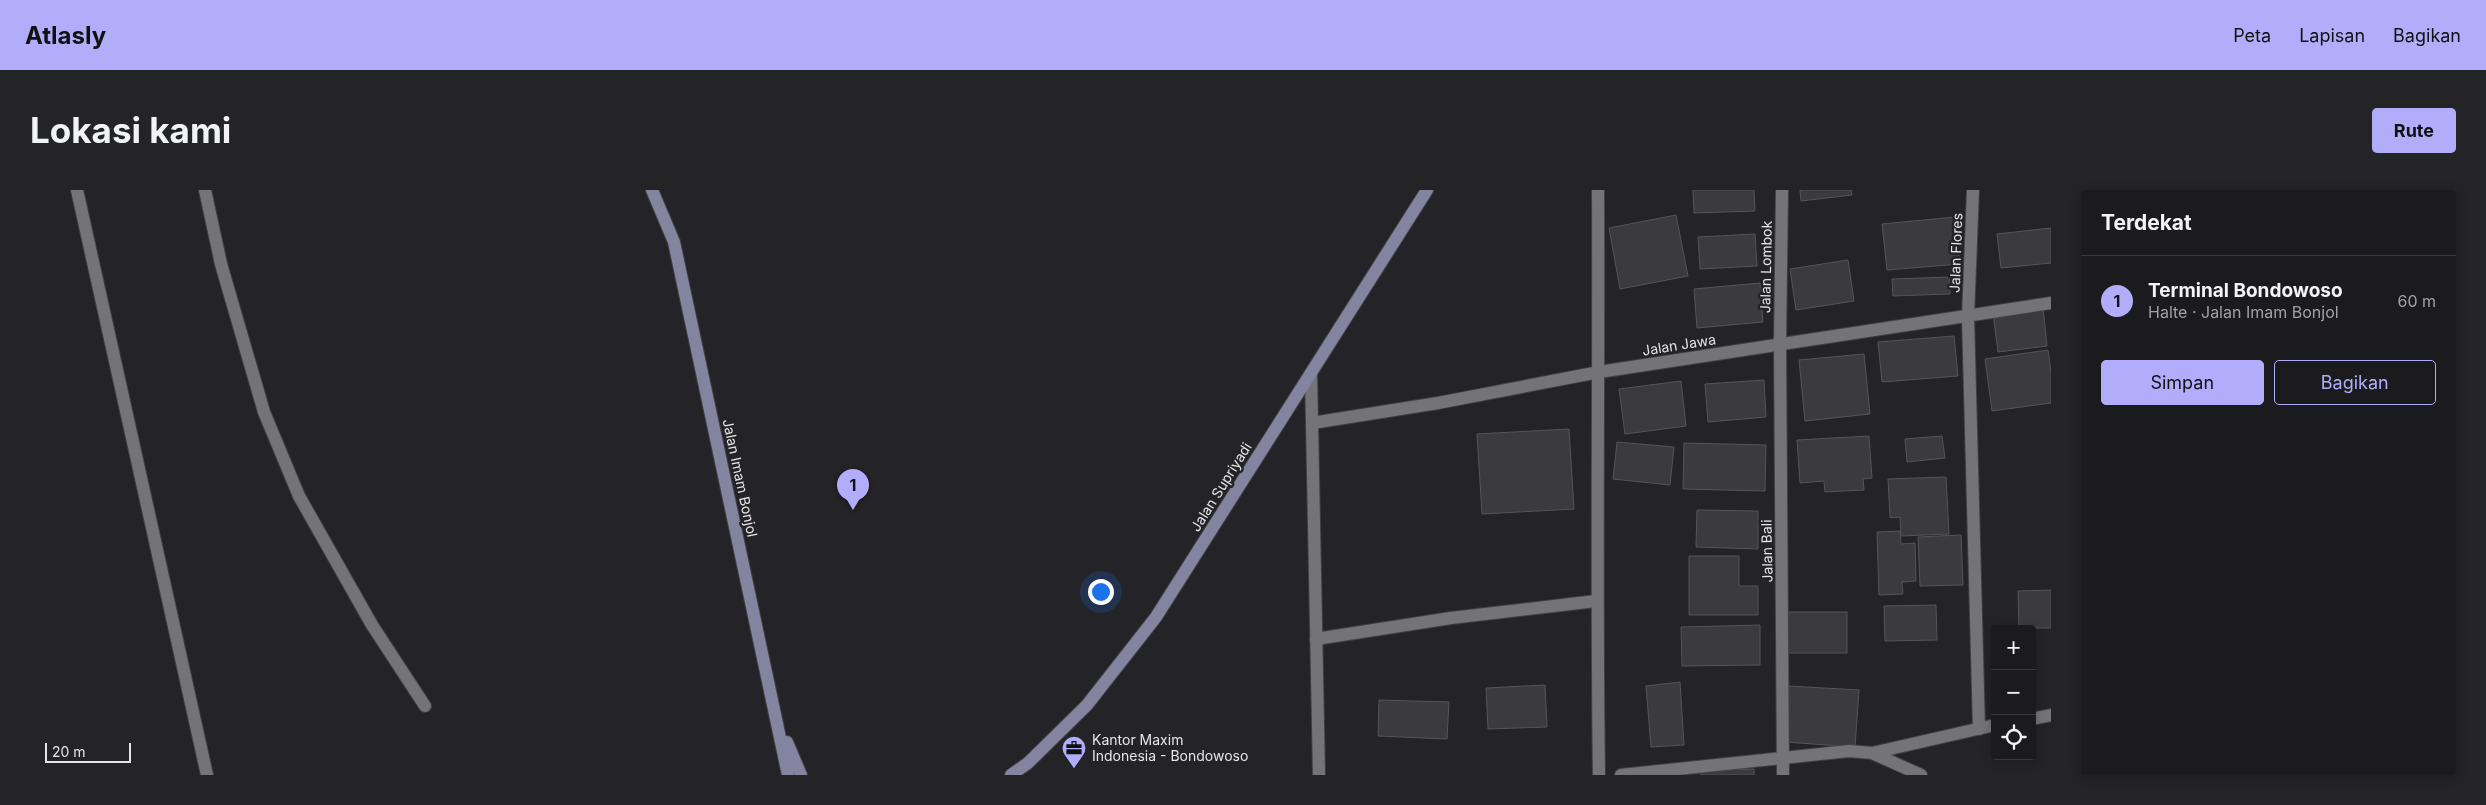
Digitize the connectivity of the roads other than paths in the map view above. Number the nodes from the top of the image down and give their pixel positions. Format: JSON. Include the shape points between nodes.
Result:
{"nodes":[{"id":1,"x":77,"y":190,"type":"edge"},
{"id":2,"x":205,"y":190,"type":"edge"},
{"id":3,"x":652,"y":190,"type":"edge"},
{"id":4,"x":1427,"y":190,"type":"edge"},
{"id":5,"x":1598,"y":190,"type":"edge"},
{"id":6,"x":1782,"y":190,"type":"edge"},
{"id":7,"x":1973,"y":190,"type":"edge"},
{"id":8,"x":2051,"y":303,"type":"edge"},
{"id":9,"x":1968,"y":317,"type":"junction"},
{"id":10,"x":1780,"y":345,"type":"junction"},
{"id":11,"x":1599,"y":372,"type":"junction"},
{"id":12,"x":1311,"y":373,"type":"junction"},
{"id":13,"x":1312,"y":423,"type":"junction"},
{"id":14,"x":1596,"y":601,"type":"junction"},
{"id":15,"x":1316,"y":639,"type":"junction"},
{"id":16,"x":425,"y":706,"type":"dead end"},
{"id":17,"x":2051,"y":715,"type":"edge"},
{"id":18,"x":776,"y":717,"type":"junction"},
{"id":19,"x":2036,"y":718,"type":"edge"},
{"id":20,"x":1991,"y":726,"type":"edge"},
{"id":21,"x":1979,"y":729,"type":"junction"},
{"id":22,"x":1872,"y":753,"type":"junction"},
{"id":23,"x":1784,"y":756,"type":"junction"},
{"id":24,"x":207,"y":775,"type":"edge"},
{"id":25,"x":788,"y":775,"type":"edge"},
{"id":26,"x":801,"y":775,"type":"edge"},
{"id":27,"x":1011,"y":775,"type":"edge"},
{"id":28,"x":1319,"y":775,"type":"edge"},
{"id":29,"x":1599,"y":775,"type":"edge"},
{"id":30,"x":1621,"y":775,"type":"edge"},
{"id":31,"x":1783,"y":775,"type":"edge"},
{"id":32,"x":1921,"y":775,"type":"edge"}],
"edges":[{"from":1,"to":24,"type":"street"},
{"from":2,"to":16,"type":"street","via":[[221,264],[264,412],[299,496],[372,625]]},
{"from":3,"to":18,"type":"street","name":"Jalan Imam Bonjol","via":[[674,242]]},
{"from":4,"to":12,"type":"street","name":"Jalan Supriyadi"},
{"from":5,"to":11,"type":"street"},
{"from":6,"to":10,"type":"street","name":"Jalan Lombok"},
{"from":7,"to":9,"type":"street","name":"Jalan Flores"},
{"from":8,"to":9,"type":"street","name":"Jalan Jawa"},
{"from":9,"to":10,"type":"street","name":"Jalan Jawa"},
{"from":9,"to":21,"type":"street","name":"Jalan Flores"},
{"from":10,"to":11,"type":"street","name":"Jalan Jawa"},
{"from":10,"to":23,"type":"street","name":"Jalan Bali"},
{"from":11,"to":13,"type":"street","name":"Jalan Jawa"},
{"from":11,"to":14,"type":"street"},
{"from":12,"to":13,"type":"street"},
{"from":12,"to":27,"type":"street","name":"Jalan Supriyadi","via":[[1156,618],[1087,705],[1028,763]]},
{"from":13,"to":15,"type":"street"},
{"from":14,"to":15,"type":"street","via":[[1451,618]]},
{"from":14,"to":29,"type":"street"},
{"from":15,"to":28,"type":"street"},
{"from":17,"to":19,"type":"street"},
{"from":18,"to":25,"type":"street","name":"Jalan Imam Bonjol"},
{"from":18,"to":26,"type":"street"},
{"from":20,"to":21,"type":"street"},
{"from":21,"to":22,"type":"street"},
{"from":22,"to":23,"type":"street","via":[[1850,751]]},
{"from":22,"to":32,"type":"street"},
{"from":23,"to":30,"type":"street"},
{"from":23,"to":31,"type":"street","name":"Jalan Bali"}]}
